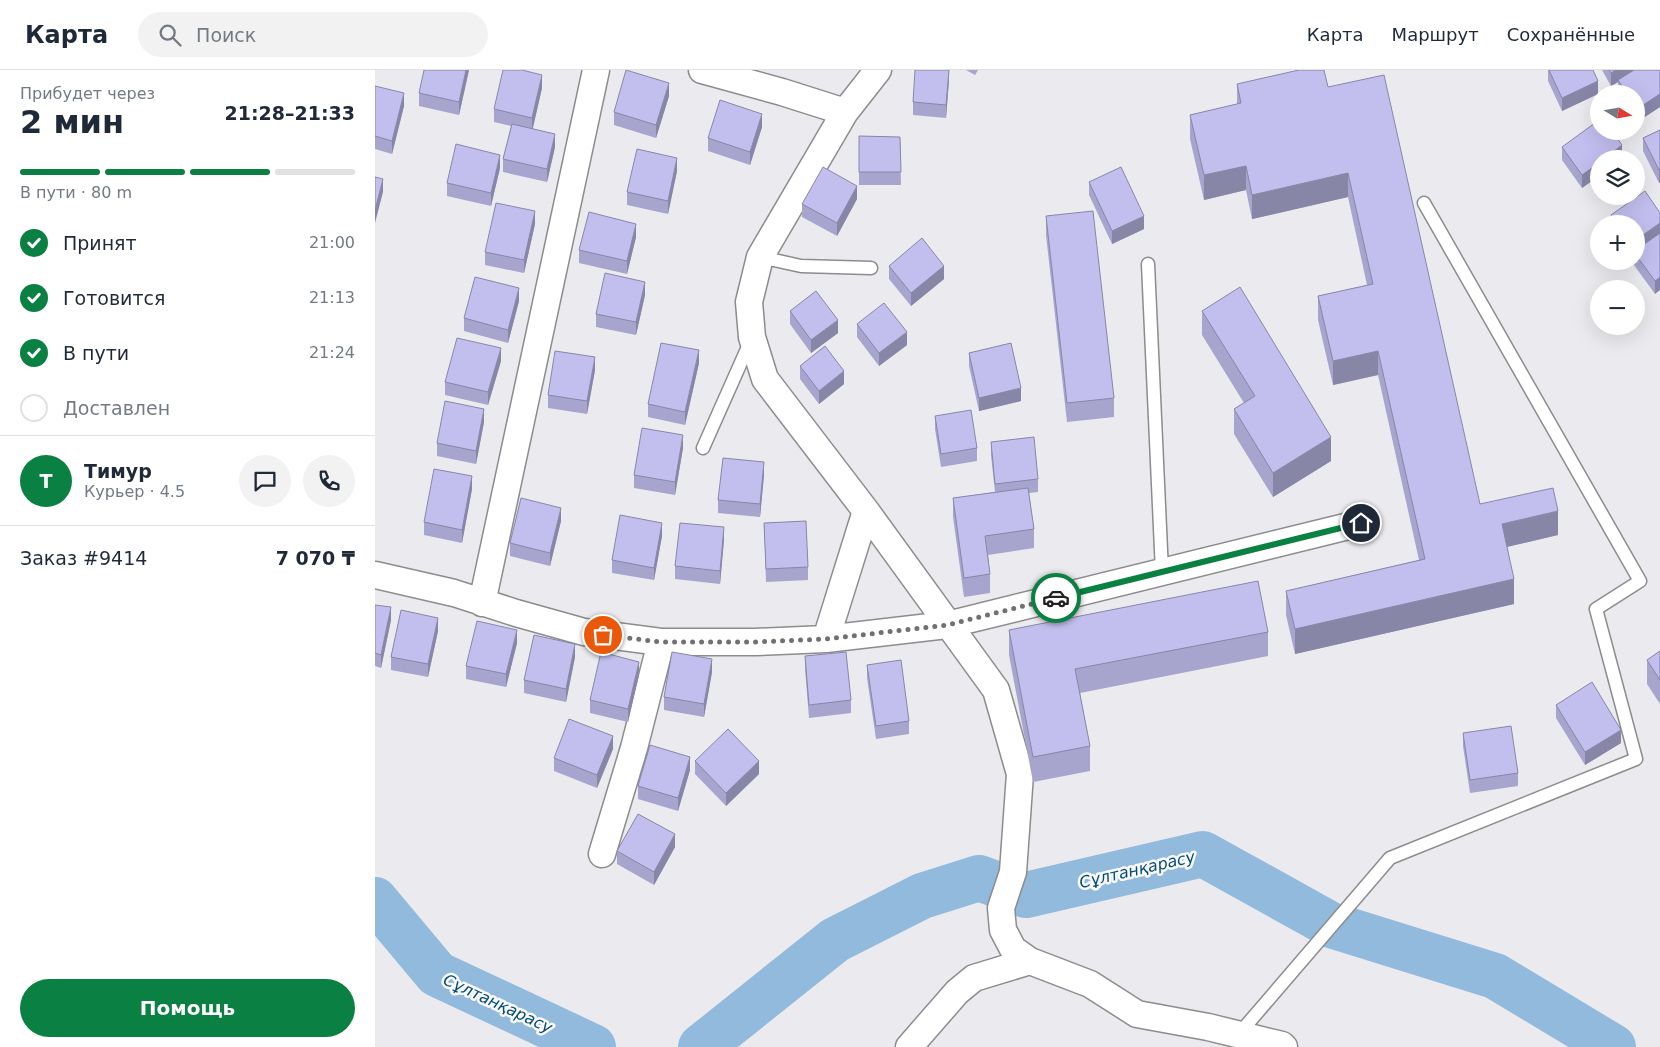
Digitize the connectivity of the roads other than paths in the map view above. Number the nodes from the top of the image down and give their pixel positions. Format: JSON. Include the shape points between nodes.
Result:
{"nodes":[{"id":1,"x":596,"y":70,"type":"edge"},
{"id":2,"x":702,"y":70,"type":"edge"},
{"id":3,"x":878,"y":70,"type":"edge"},
{"id":4,"x":845,"y":112,"type":"junction"},
{"id":5,"x":1425,"y":203,"type":"dead end"},
{"id":6,"x":761,"y":257,"type":"junction"},
{"id":7,"x":1148,"y":264,"type":"dead end"},
{"id":8,"x":871,"y":268,"type":"dead end"},
{"id":9,"x":752,"y":337,"type":"junction"},
{"id":10,"x":703,"y":448,"type":"dead end"},
{"id":11,"x":866,"y":511,"type":"junction"},
{"id":12,"x":1361,"y":523,"type":"dead end"},
{"id":13,"x":1162,"y":572,"type":"junction"},
{"id":14,"x":375,"y":575,"type":"edge"},
{"id":15,"x":483,"y":603,"type":"junction"},
{"id":16,"x":947,"y":625,"type":"junction"},
{"id":17,"x":826,"y":639,"type":"junction"},
{"id":18,"x":661,"y":642,"type":"junction"},
{"id":19,"x":601,"y":854,"type":"dead end"},
{"id":20,"x":1030,"y":962,"type":"junction"},
{"id":21,"x":1238,"y":1035,"type":"junction"},
{"id":22,"x":909,"y":1047,"type":"edge"},
{"id":23,"x":1283,"y":1047,"type":"edge"}],
"edges":[{"from":1,"to":15,"type":"street"},
{"from":2,"to":4,"type":"street"},
{"from":3,"to":4,"type":"street"},
{"from":4,"to":6,"type":"street"},
{"from":5,"to":21,"type":"lane","via":[[1640,581],[1596,609],[1636,759],[1390,858]]},
{"from":6,"to":8,"type":"lane","via":[[801,266]]},
{"from":6,"to":9,"type":"street","via":[[749,302]]},
{"from":7,"to":13,"type":"lane"},
{"from":9,"to":10,"type":"lane"},
{"from":9,"to":11,"type":"street","via":[[765,379]]},
{"from":11,"to":16,"type":"street"},
{"from":11,"to":17,"type":"street"},
{"from":12,"to":13,"type":"street"},
{"from":13,"to":16,"type":"street"},
{"from":14,"to":15,"type":"street"},
{"from":15,"to":18,"type":"street","via":[[584,632]]},
{"from":16,"to":17,"type":"street"},
{"from":16,"to":20,"type":"street","via":[[996,690],[1020,774],[1013,872],[1001,908],[1003,930],[1009,943]]},
{"from":17,"to":18,"type":"street"},
{"from":18,"to":19,"type":"street"},
{"from":20,"to":21,"type":"street","via":[[1090,984],[1137,1014]]},
{"from":20,"to":22,"type":"street","via":[[974,978],[957,992]]},
{"from":21,"to":23,"type":"street"}]}
